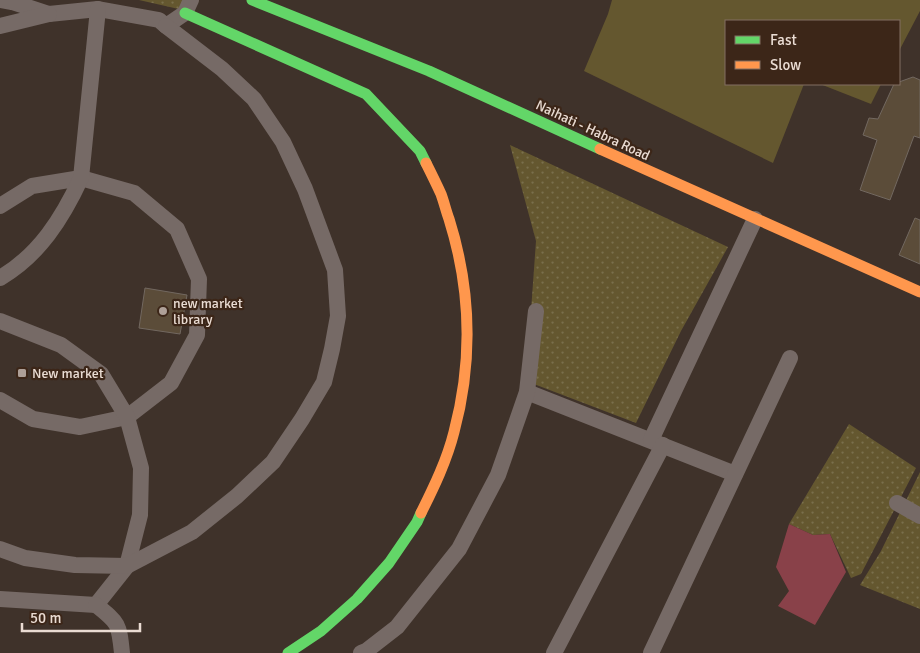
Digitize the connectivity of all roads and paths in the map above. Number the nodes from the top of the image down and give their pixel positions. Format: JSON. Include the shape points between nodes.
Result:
{"nodes":[{"id":1,"x":252,"y":0,"type":"edge"},
{"id":2,"x":8,"y":1,"type":"edge"},
{"id":3,"x":188,"y":7,"type":"edge"},
{"id":4,"x":98,"y":9,"type":"junction"},
{"id":5,"x":49,"y":14,"type":"junction"},
{"id":6,"x":0,"y":26,"type":"edge"},
{"id":7,"x":166,"y":26,"type":"junction"},
{"id":8,"x":81,"y":178,"type":"junction"},
{"id":9,"x":0,"y":206,"type":"edge"},
{"id":10,"x":755,"y":219,"type":"junction"},
{"id":11,"x":0,"y":278,"type":"edge"},
{"id":12,"x":920,"y":292,"type":"edge"},
{"id":13,"x":536,"y":310,"type":"dead end"},
{"id":14,"x":0,"y":321,"type":"edge"},
{"id":15,"x":790,"y":358,"type":"dead end"},
{"id":16,"x":527,"y":392,"type":"junction"},
{"id":17,"x":0,"y":400,"type":"edge"},
{"id":18,"x":127,"y":417,"type":"junction"},
{"id":19,"x":657,"y":443,"type":"junction"},
{"id":20,"x":735,"y":474,"type":"junction"},
{"id":21,"x":897,"y":503,"type":"dead end"},
{"id":22,"x":920,"y":516,"type":"edge"},
{"id":23,"x":0,"y":549,"type":"edge"},
{"id":24,"x":127,"y":566,"type":"junction"},
{"id":25,"x":0,"y":599,"type":"edge"},
{"id":26,"x":96,"y":605,"type":"junction"},
{"id":27,"x":122,"y":653,"type":"edge"},
{"id":28,"x":288,"y":653,"type":"edge"},
{"id":29,"x":361,"y":653,"type":"edge"},
{"id":30,"x":554,"y":653,"type":"edge"},
{"id":31,"x":651,"y":653,"type":"edge"}],
"edges":[{"from":1,"to":10,"type":"street","name":"Naihati - Habra Road","via":[[429,71]]},
{"from":2,"to":5,"type":"street"},
{"from":3,"to":7,"type":"street"},
{"from":3,"to":28,"type":"street","via":[[366,94],[420,151],[441,194],[456,241],[465,288],[468,337],[464,386],[454,433],[438,479],[417,522],[389,563],[357,599]]},
{"from":4,"to":5,"type":"street"},
{"from":4,"to":7,"type":"street","via":[[160,20]]},
{"from":4,"to":8,"type":"street"},
{"from":5,"to":6,"type":"street"},
{"from":7,"to":24,"type":"street","via":[[222,69],[254,100],[282,142],[305,190],[336,270],[338,316],[324,382],[273,462],[192,532]]},
{"from":8,"to":9,"type":"street","via":[[32,186]]},
{"from":8,"to":11,"type":"street","via":[[53,229],[33,253]]},
{"from":8,"to":18,"type":"street","via":[[134,193],[142,199],[176,229],[199,279],[197,334],[171,384]]},
{"from":10,"to":12,"type":"street","name":"Naihati - Habra Road"},
{"from":10,"to":19,"type":"street"},
{"from":13,"to":16,"type":"street"},
{"from":14,"to":18,"type":"street","via":[[61,345],[101,374]]},
{"from":15,"to":20,"type":"street"},
{"from":16,"to":19,"type":"street"},
{"from":16,"to":29,"type":"street","via":[[498,475],[459,549],[397,627]]},
{"from":17,"to":18,"type":"street","via":[[33,420],[80,427]]},
{"from":18,"to":24,"type":"street","via":[[141,468],[140,515]]},
{"from":19,"to":20,"type":"street"},
{"from":19,"to":30,"type":"street"},
{"from":20,"to":31,"type":"street"},
{"from":21,"to":22,"type":"street"},
{"from":23,"to":24,"type":"street","via":[[25,558],[75,565]]},
{"from":24,"to":26,"type":"street"},
{"from":25,"to":26,"type":"street"},
{"from":26,"to":27,"type":"street","via":[[114,620],[120,632]]}]}
